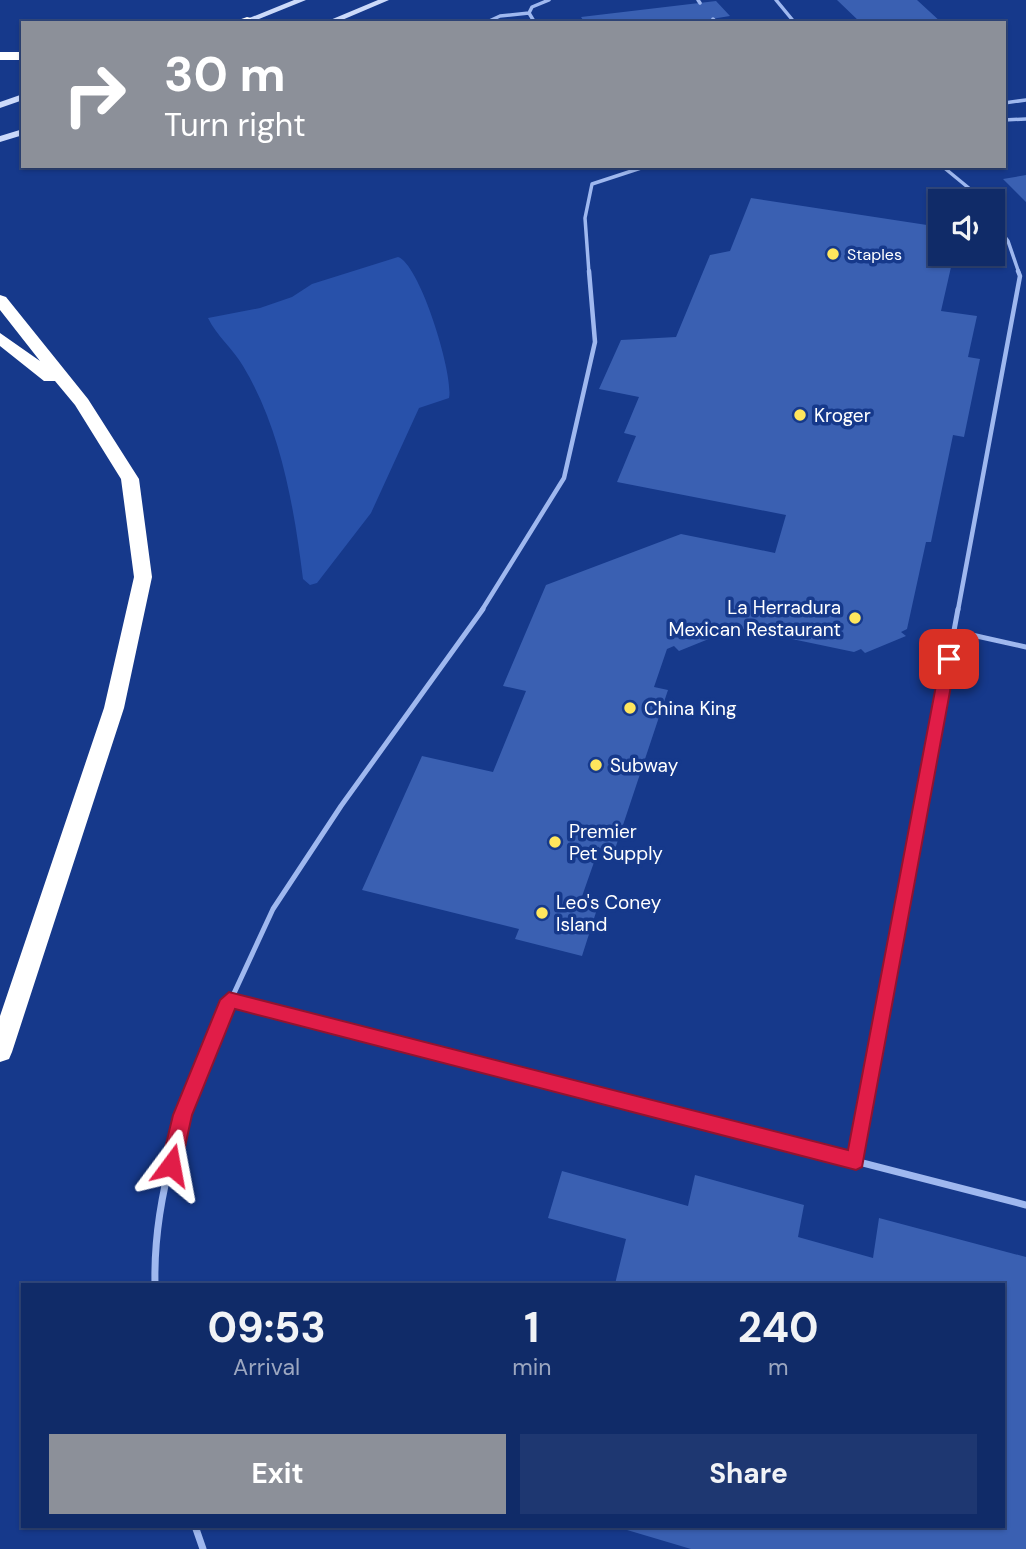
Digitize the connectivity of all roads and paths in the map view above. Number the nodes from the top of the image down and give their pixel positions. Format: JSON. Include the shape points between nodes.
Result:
{"nodes":[{"id":1,"x":302,"y":0,"type":"edge"},
{"id":2,"x":385,"y":0,"type":"edge"},
{"id":3,"x":549,"y":0,"type":"edge"},
{"id":4,"x":776,"y":0,"type":"edge"},
{"id":5,"x":529,"y":13,"type":"junction"},
{"id":6,"x":244,"y":21,"type":"edge"},
{"id":7,"x":332,"y":21,"type":"edge"},
{"id":8,"x":489,"y":21,"type":"edge"},
{"id":9,"x":533,"y":21,"type":"edge"},
{"id":10,"x":793,"y":21,"type":"edge"},
{"id":11,"x":0,"y":56,"type":"edge"},
{"id":12,"x":21,"y":56,"type":"edge"},
{"id":13,"x":21,"y":98,"type":"edge"},
{"id":14,"x":1026,"y":100,"type":"edge"},
{"id":15,"x":1006,"y":103,"type":"edge"},
{"id":16,"x":0,"y":105,"type":"edge"},
{"id":17,"x":1026,"y":119,"type":"edge"},
{"id":18,"x":1006,"y":120,"type":"edge"},
{"id":19,"x":21,"y":133,"type":"edge"},
{"id":20,"x":0,"y":139,"type":"edge"},
{"id":21,"x":639,"y":168,"type":"edge"},
{"id":22,"x":944,"y":168,"type":"edge"},
{"id":23,"x":970,"y":189,"type":"edge"},
{"id":24,"x":1005,"y":237,"type":"edge"},
{"id":25,"x":0,"y":300,"type":"edge"},
{"id":26,"x":0,"y":338,"type":"edge"},
{"id":27,"x":82,"y":403,"type":"junction"},
{"id":28,"x":954,"y":631,"type":"junction"},
{"id":29,"x":1026,"y":647,"type":"edge"},
{"id":30,"x":229,"y":1000,"type":"junction"},
{"id":31,"x":0,"y":1052,"type":"edge"},
{"id":32,"x":856,"y":1161,"type":"junction"},
{"id":33,"x":1026,"y":1205,"type":"edge"},
{"id":34,"x":155,"y":1283,"type":"edge"},
{"id":35,"x":196,"y":1528,"type":"edge"},
{"id":36,"x":203,"y":1549,"type":"edge"}],
"edges":[{"from":1,"to":6,"type":"main road"},
{"from":2,"to":7,"type":"main road"},
{"from":3,"to":5,"type":"lane"},
{"from":4,"to":10,"type":"lane"},
{"from":5,"to":8,"type":"lane"},
{"from":5,"to":9,"type":"lane"},
{"from":11,"to":12,"type":"highway"},
{"from":13,"to":16,"type":"main road"},
{"from":14,"to":15,"type":"lane"},
{"from":17,"to":18,"type":"lane"},
{"from":19,"to":20,"type":"main road"},
{"from":21,"to":30,"type":"lane","via":[[592,184],[585,218],[595,342],[565,478],[472,626],[273,908]]},
{"from":22,"to":23,"type":"lane"},
{"from":24,"to":28,"type":"lane","via":[[1020,276]]},
{"from":25,"to":27,"type":"highway"},
{"from":26,"to":27,"type":"highway"},
{"from":27,"to":31,"type":"highway","via":[[130,479],[143,577],[114,708]]},
{"from":28,"to":29,"type":"lane"},
{"from":28,"to":32,"type":"lane"},
{"from":30,"to":32,"type":"lane"},
{"from":30,"to":34,"type":"lane","via":[[182,1115],[154,1239]]},
{"from":32,"to":33,"type":"lane"},
{"from":35,"to":36,"type":"lane"}]}
